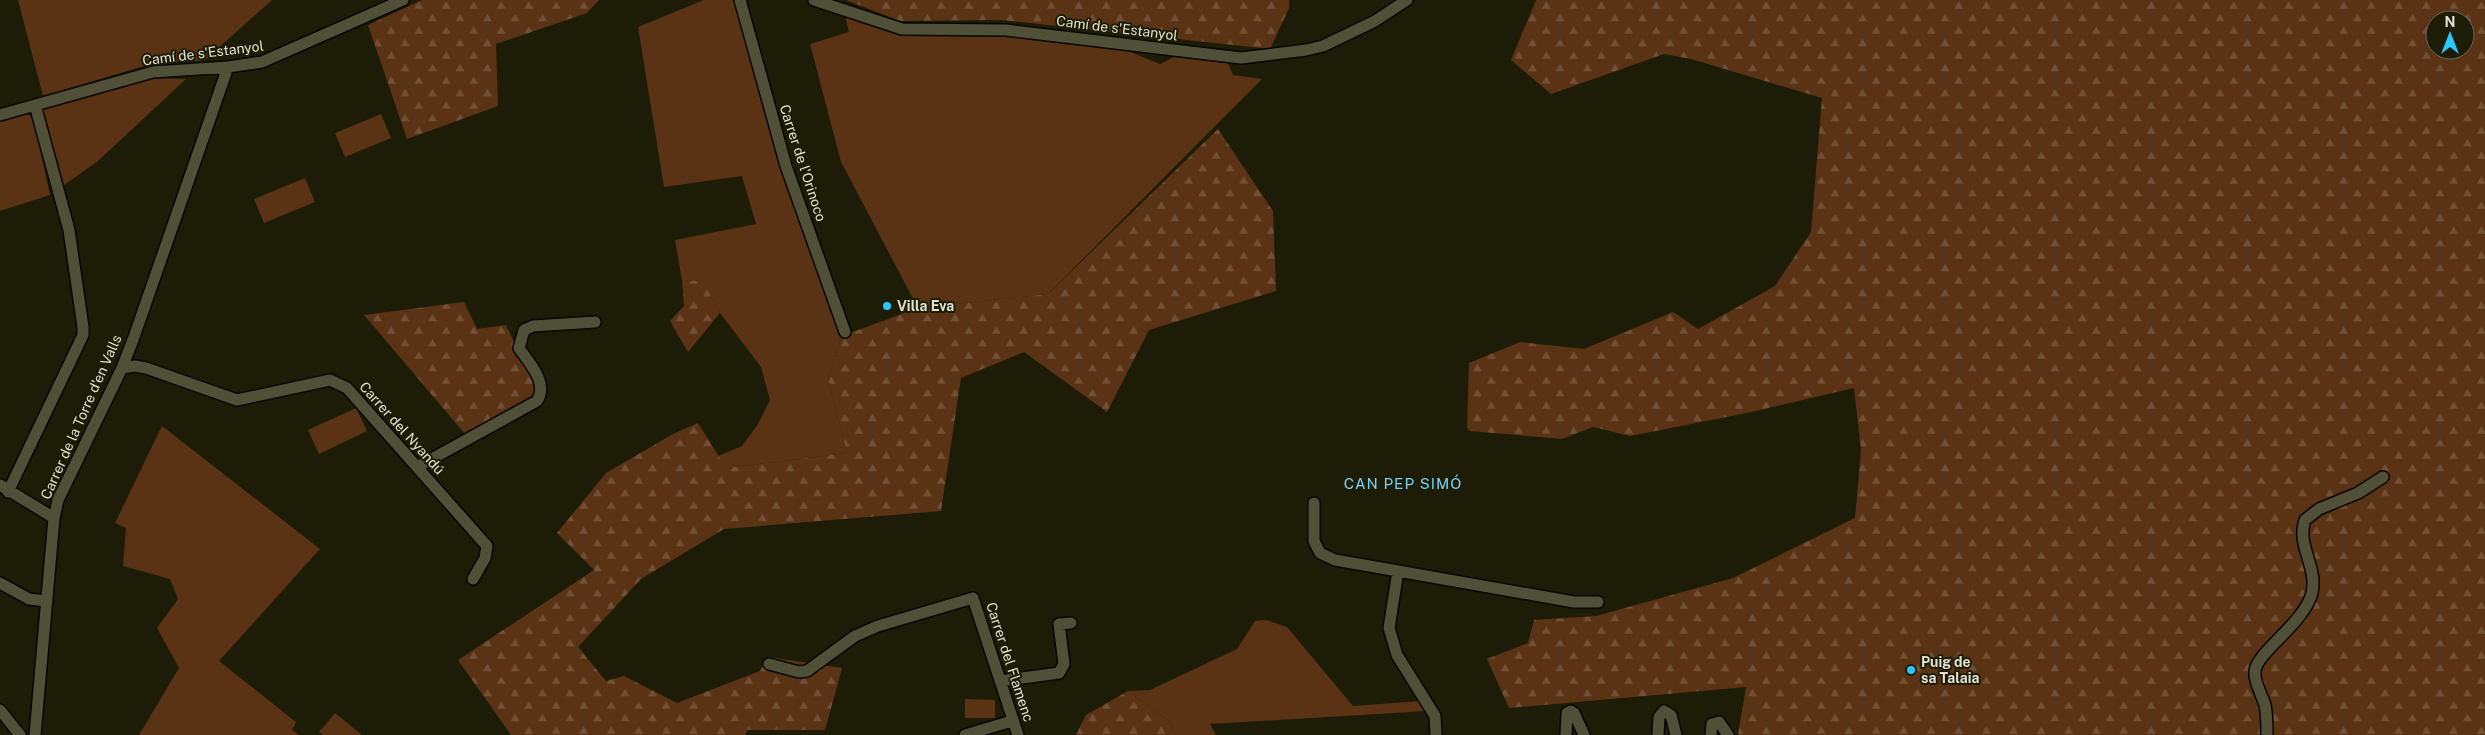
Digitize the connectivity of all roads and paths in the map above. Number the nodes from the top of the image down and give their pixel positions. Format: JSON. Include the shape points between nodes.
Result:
{"nodes":[{"id":1,"x":403,"y":0,"type":"edge"},
{"id":2,"x":740,"y":0,"type":"edge"},
{"id":3,"x":814,"y":0,"type":"edge"},
{"id":4,"x":1407,"y":0,"type":"edge"},
{"id":5,"x":228,"y":67,"type":"junction"},
{"id":6,"x":35,"y":105,"type":"junction"},
{"id":7,"x":0,"y":115,"type":"edge"},
{"id":8,"x":595,"y":322,"type":"dead end"},
{"id":9,"x":845,"y":332,"type":"dead end"},
{"id":10,"x":122,"y":368,"type":"junction"},
{"id":11,"x":417,"y":467,"type":"junction"},
{"id":12,"x":2383,"y":477,"type":"dead end"},
{"id":13,"x":4,"y":488,"type":"edge"},
{"id":14,"x":1314,"y":503,"type":"dead end"},
{"id":15,"x":54,"y":518,"type":"junction"},
{"id":16,"x":1398,"y":571,"type":"junction"},
{"id":17,"x":473,"y":579,"type":"dead end"},
{"id":18,"x":0,"y":583,"type":"edge"},
{"id":19,"x":46,"y":601,"type":"junction"},
{"id":20,"x":1598,"y":602,"type":"dead end"},
{"id":21,"x":1071,"y":623,"type":"dead end"},
{"id":22,"x":769,"y":664,"type":"dead end"},
{"id":23,"x":1000,"y":680,"type":"junction"},
{"id":24,"x":0,"y":710,"type":"edge"},
{"id":25,"x":1012,"y":720,"type":"junction"},
{"id":26,"x":20,"y":735,"type":"edge"},
{"id":27,"x":35,"y":735,"type":"edge"},
{"id":28,"x":965,"y":735,"type":"edge"},
{"id":29,"x":1018,"y":735,"type":"edge"},
{"id":30,"x":1436,"y":735,"type":"edge"},
{"id":31,"x":1566,"y":735,"type":"edge"},
{"id":32,"x":1584,"y":735,"type":"edge"},
{"id":33,"x":1658,"y":735,"type":"edge"},
{"id":34,"x":1676,"y":735,"type":"edge"},
{"id":35,"x":1711,"y":735,"type":"edge"},
{"id":36,"x":1728,"y":735,"type":"edge"},
{"id":37,"x":2267,"y":735,"type":"edge"}],
"edges":[{"from":1,"to":5,"type":"street","name":"Camí de s'Estanyol","via":[[274,59]]},
{"from":2,"to":9,"type":"street","name":"Carrer de l'Orinoco","via":[[786,166]]},
{"from":3,"to":4,"type":"street","name":"Camí de s'Estanyol","via":[[902,29],[1006,30],[1241,58],[1323,46],[1375,21]]},
{"from":5,"to":6,"type":"street","name":"Camí de s'Estanyol","via":[[153,72]]},
{"from":5,"to":10,"type":"street","name":"Carrer de la Torre d'en Valls"},
{"from":6,"to":7,"type":"street","name":"Camí de s'Estanyol"},
{"from":6,"to":13,"type":"street","via":[[69,230],[83,336]]},
{"from":8,"to":11,"type":"street","via":[[533,326],[524,330],[519,348],[542,384],[537,401]]},
{"from":10,"to":11,"type":"street","name":"Carrer del Nyandú","via":[[146,368],[237,400],[330,380],[346,388]]},
{"from":10,"to":15,"type":"street","name":"Carrer de la Torre d'en Valls","via":[[58,500]]},
{"from":11,"to":17,"type":"street","name":"Carrer del Nyandú","via":[[487,546],[485,558]]},
{"from":12,"to":37,"type":"street","via":[[2319,509],[2305,520],[2301,538],[2314,580],[2311,596],[2298,621],[2258,659],[2255,672],[2266,706]]},
{"from":13,"to":15,"type":"street"},
{"from":14,"to":16,"type":"street","via":[[1314,541],[1320,553],[1335,560]]},
{"from":15,"to":19,"type":"street","name":"Carrer de la Torre d'en Valls"},
{"from":16,"to":20,"type":"street","via":[[1574,602]]},
{"from":16,"to":30,"type":"street","via":[[1390,628],[1397,656],[1435,716]]},
{"from":18,"to":19,"type":"street","via":[[29,599]]},
{"from":19,"to":27,"type":"street","name":"Carrer de la Torre d'en Valls"},
{"from":21,"to":23,"type":"street","via":[[1059,624],[1064,664],[1059,673]]},
{"from":22,"to":23,"type":"street","name":"Carrer del Flamenc","via":[[799,672],[808,671],[856,636],[878,626],[973,598]]},
{"from":23,"to":25,"type":"street","name":"Carrer del Flamenc"},
{"from":24,"to":26,"type":"street"},
{"from":25,"to":28,"type":"street"},
{"from":25,"to":29,"type":"street","name":"Carrer del Flamenc"},
{"from":31,"to":32,"type":"street","via":[[1567,713],[1571,711]]},
{"from":33,"to":34,"type":"street","via":[[1659,717],[1664,711],[1671,715]]},
{"from":35,"to":36,"type":"street","via":[[1712,724],[1719,722]]}]}
